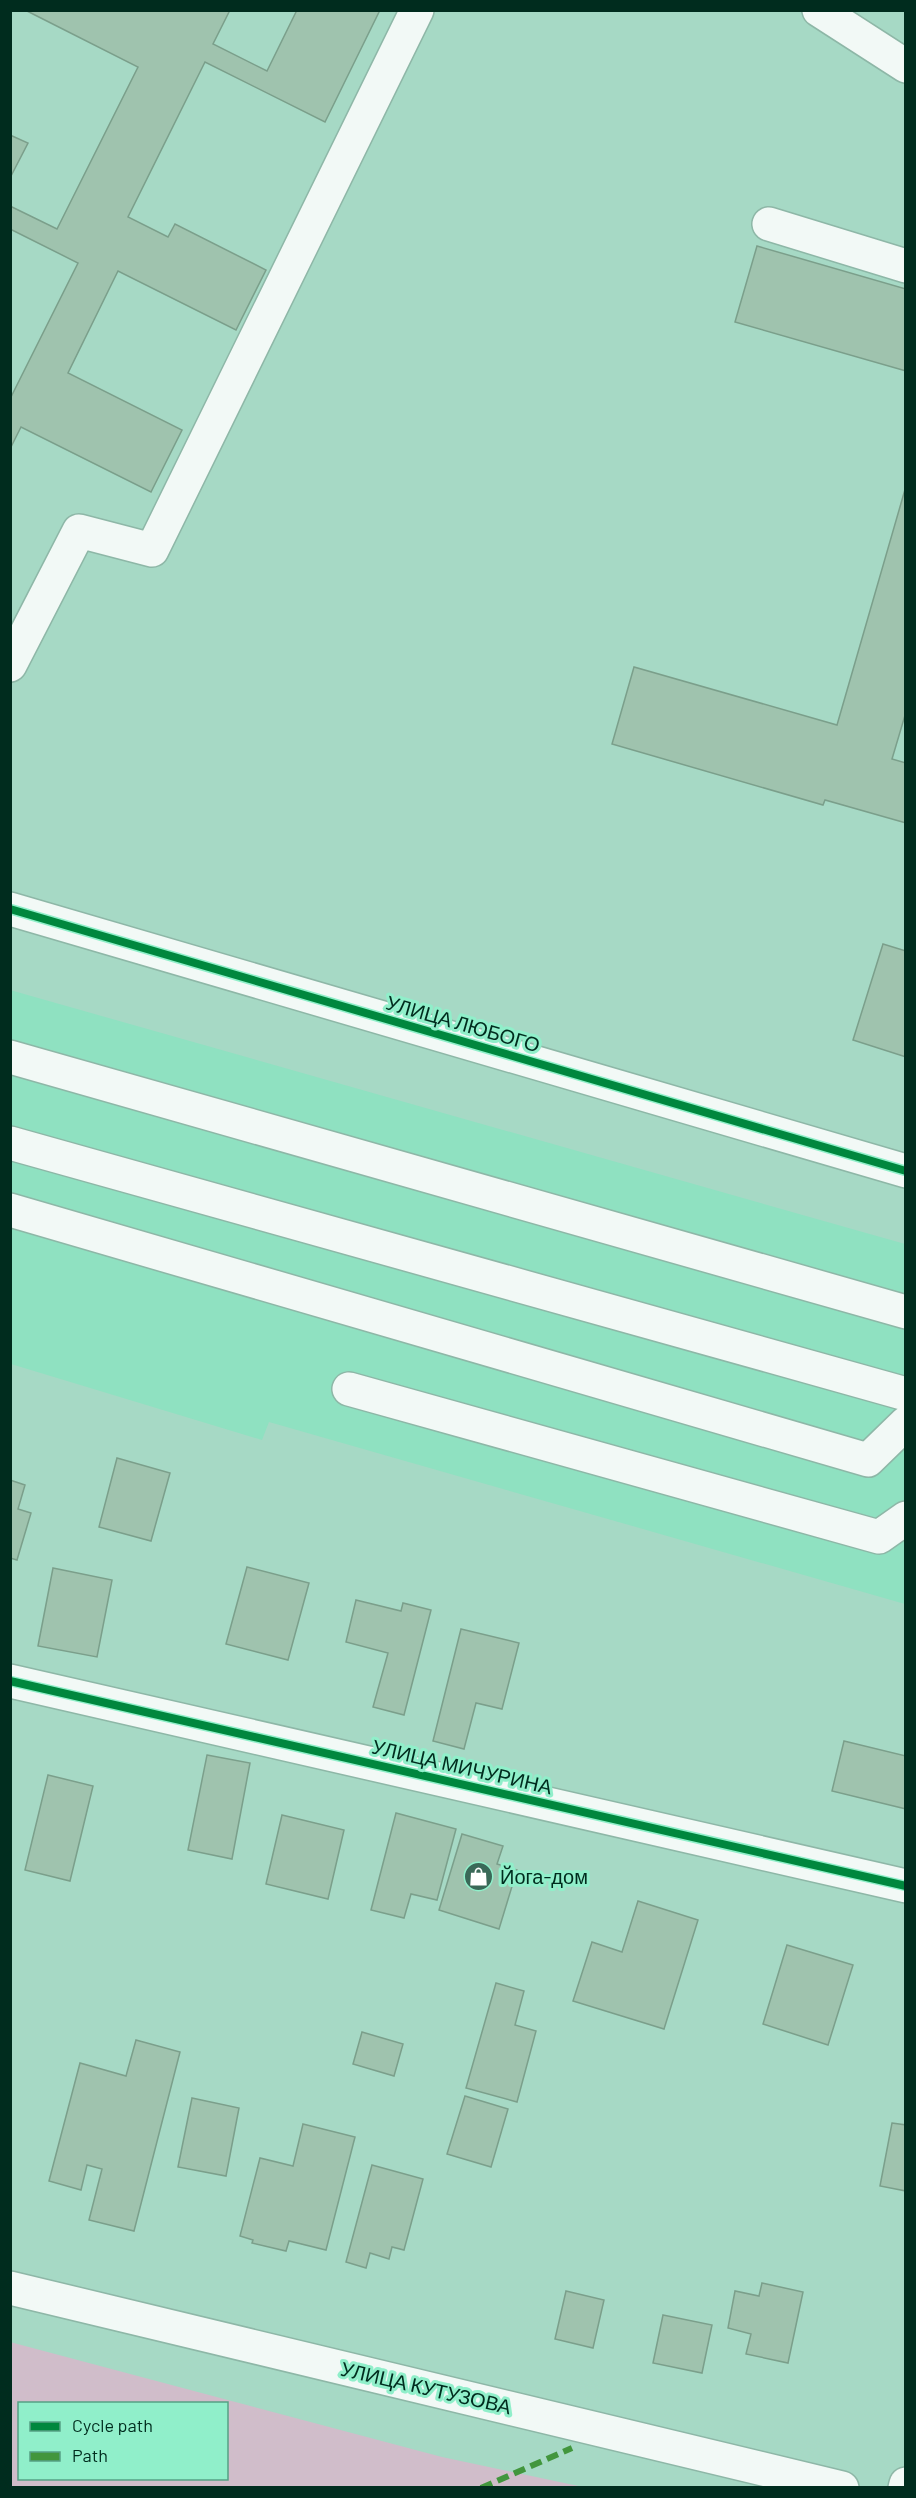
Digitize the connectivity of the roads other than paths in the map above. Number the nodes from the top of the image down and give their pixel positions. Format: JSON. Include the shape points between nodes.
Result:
{"nodes":[{"id":1,"x":417,"y":10,"type":"edge"},
{"id":2,"x":819,"y":10,"type":"edge"},
{"id":3,"x":906,"y":66,"type":"edge"},
{"id":4,"x":769,"y":224,"type":"dead end"},
{"id":5,"x":906,"y":266,"type":"edge"},
{"id":6,"x":10,"y":665,"type":"edge"},
{"id":7,"x":10,"y":909,"type":"edge"},
{"id":8,"x":10,"y":1057,"type":"edge"},
{"id":9,"x":10,"y":1143,"type":"edge"},
{"id":10,"x":906,"y":1171,"type":"edge"},
{"id":11,"x":10,"y":1210,"type":"edge"},
{"id":12,"x":906,"y":1312,"type":"edge"},
{"id":13,"x":349,"y":1389,"type":"dead end"},
{"id":14,"x":906,"y":1394,"type":"edge"},
{"id":15,"x":906,"y":1423,"type":"edge"},
{"id":16,"x":906,"y":1518,"type":"edge"},
{"id":17,"x":10,"y":1682,"type":"edge"},
{"id":18,"x":906,"y":1886,"type":"edge"},
{"id":19,"x":10,"y":2288,"type":"edge"},
{"id":20,"x":842,"y":2487,"type":"edge"}],
"edges":[{"from":1,"to":6,"type":"street","via":[[152,550],[79,531]]},
{"from":2,"to":3,"type":"street"},
{"from":4,"to":5,"type":"street"},
{"from":7,"to":10,"type":"street","name":"УЛИЦА ЛЮБОГО"},
{"from":8,"to":12,"type":"street"},
{"from":9,"to":14,"type":"street"},
{"from":11,"to":15,"type":"street","via":[[868,1460]]},
{"from":13,"to":16,"type":"street","via":[[879,1537]]},
{"from":17,"to":18,"type":"street","name":"УЛИЦА МИЧУРИНА"},
{"from":19,"to":20,"type":"street","name":"УЛИЦА КУТУЗОВА"}]}
